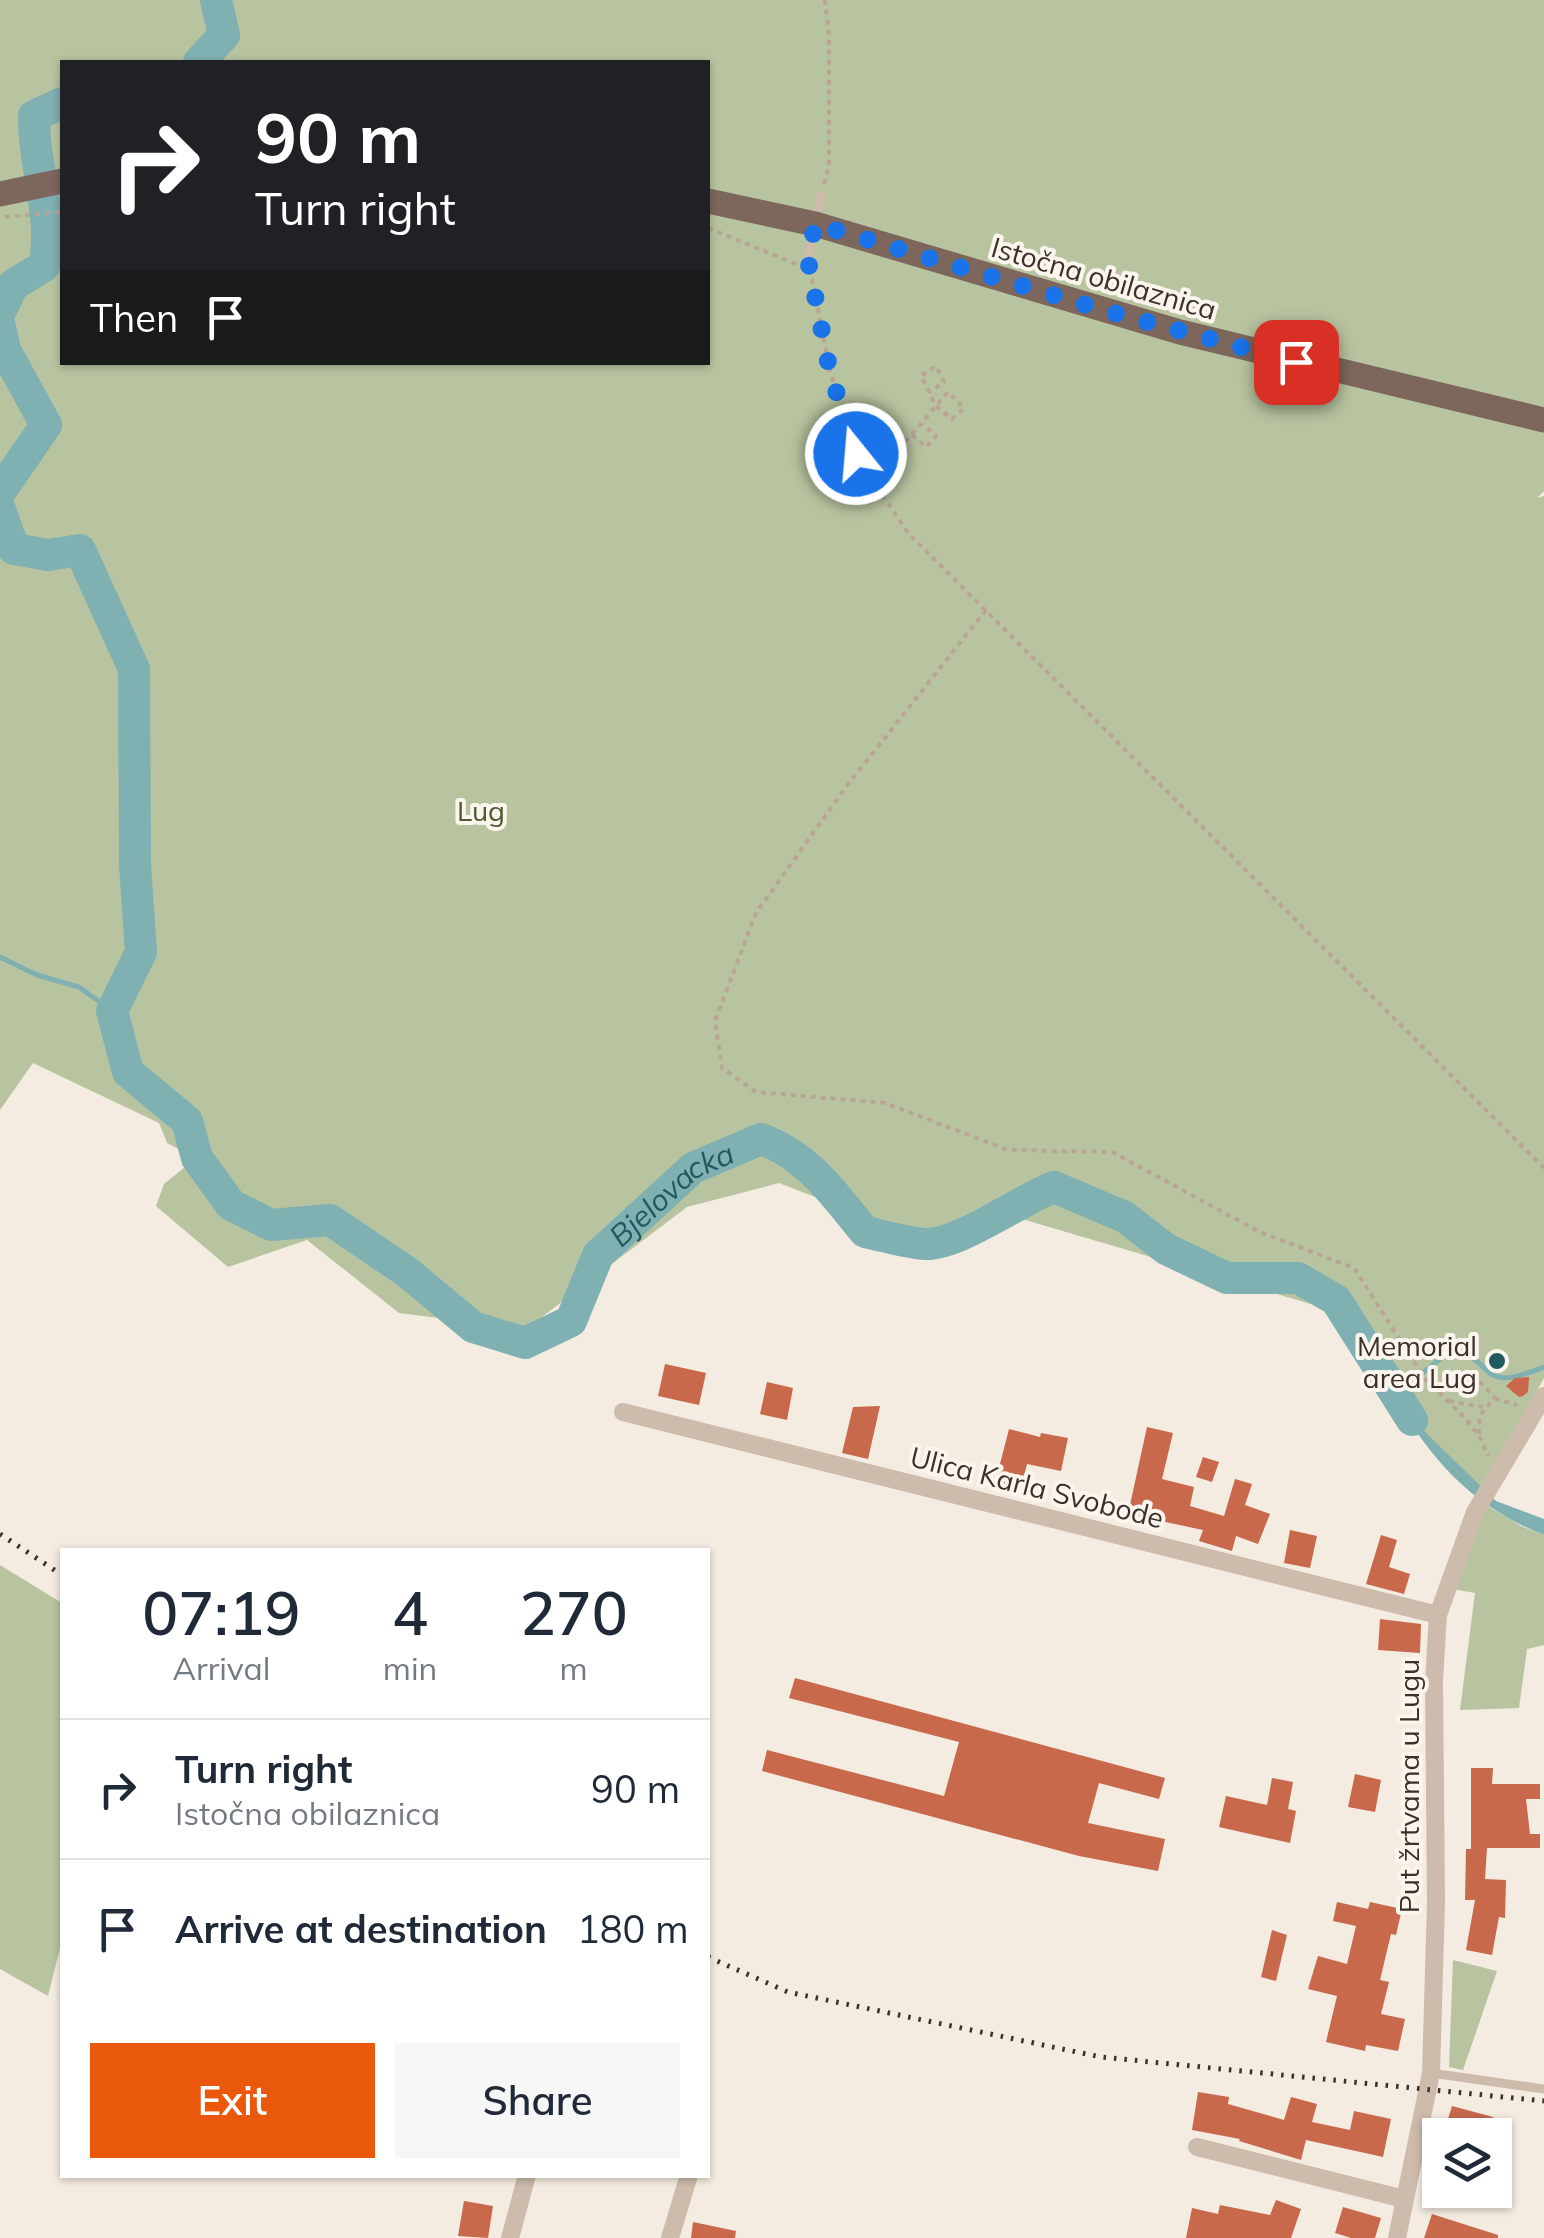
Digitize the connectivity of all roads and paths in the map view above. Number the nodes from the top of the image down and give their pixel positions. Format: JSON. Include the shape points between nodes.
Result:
{"nodes":[{"id":1,"x":825,"y":0,"type":"edge"},
{"id":2,"x":60,"y":182,"type":"edge"},
{"id":3,"x":0,"y":194,"type":"edge"},
{"id":4,"x":821,"y":195,"type":"joint"},
{"id":5,"x":710,"y":202,"type":"edge"},
{"id":6,"x":60,"y":212,"type":"edge"},
{"id":7,"x":0,"y":216,"type":"edge"},
{"id":8,"x":815,"y":224,"type":"junction"},
{"id":9,"x":710,"y":229,"type":"edge"},
{"id":10,"x":809,"y":264,"type":"junction"},
{"id":11,"x":929,"y":392,"type":"junction"},
{"id":12,"x":936,"y":406,"type":"junction"},
{"id":13,"x":1544,"y":420,"type":"edge"},
{"id":14,"x":922,"y":423,"type":"junction"},
{"id":15,"x":912,"y":435,"type":"junction"},
{"id":16,"x":873,"y":480,"type":"junction"},
{"id":17,"x":986,"y":610,"type":"junction"},
{"id":18,"x":1544,"y":1168,"type":"edge"},
{"id":19,"x":1462,"y":1374,"type":"dead end"},
{"id":20,"x":1496,"y":1399,"type":"junction"},
{"id":21,"x":1446,"y":1400,"type":"junction"},
{"id":22,"x":1540,"y":1403,"type":"edge"},
{"id":23,"x":1484,"y":1408,"type":"junction"},
{"id":24,"x":623,"y":1412,"type":"dead end"},
{"id":25,"x":1479,"y":1436,"type":"junction"},
{"id":26,"x":1494,"y":1480,"type":"junction"},
{"id":27,"x":1438,"y":1615,"type":"junction"},
{"id":28,"x":1432,"y":2074,"type":"junction"},
{"id":29,"x":1544,"y":2089,"type":"edge"},
{"id":30,"x":1198,"y":2147,"type":"dead end"},
{"id":31,"x":526,"y":2178,"type":"edge"},
{"id":32,"x":688,"y":2178,"type":"edge"},
{"id":33,"x":1404,"y":2199,"type":"junction"},
{"id":34,"x":510,"y":2238,"type":"edge"},
{"id":35,"x":670,"y":2238,"type":"edge"},
{"id":36,"x":1397,"y":2238,"type":"edge"}],
"edges":[{"from":1,"to":4,"type":"path","via":[[829,166]]},
{"from":2,"to":3,"type":"main road"},
{"from":4,"to":8,"type":"lane"},
{"from":5,"to":8,"type":"main road","name":"Istočna obilaznica"},
{"from":6,"to":7,"type":"path"},
{"from":8,"to":10,"type":"lane"},
{"from":8,"to":13,"type":"main road","name":"Istočna obilaznica","via":[[1180,332]]},
{"from":9,"to":10,"type":"path"},
{"from":10,"to":16,"type":"path","via":[[830,372],[856,454]]},
{"from":11,"to":11,"type":"path","via":[[921,376],[936,366],[944,382]]},
{"from":11,"to":12,"type":"path"},
{"from":12,"to":12,"type":"path","via":[[948,392],[964,408],[952,419]]},
{"from":12,"to":14,"type":"path"},
{"from":14,"to":15,"type":"path"},
{"from":14,"to":15,"type":"path","via":[[936,436],[926,446]]},
{"from":15,"to":16,"type":"path"},
{"from":16,"to":17,"type":"path","via":[[908,533]]},
{"from":17,"to":18,"type":"path"},
{"from":17,"to":21,"type":"path","via":[[756,914],[715,1021],[722,1068],[756,1092],[884,1103],[1008,1150],[1112,1152],[1260,1232],[1354,1268],[1425,1379]]},
{"from":19,"to":20,"type":"path","via":[[1474,1376]]},
{"from":20,"to":22,"type":"path"},
{"from":20,"to":23,"type":"path"},
{"from":21,"to":23,"type":"path"},
{"from":21,"to":25,"type":"path"},
{"from":22,"to":26,"type":"street","name":"Put žrtvama u Lugu"},
{"from":23,"to":25,"type":"path"},
{"from":24,"to":27,"type":"street","name":"Ulica Karla Svobode"},
{"from":25,"to":26,"type":"path"},
{"from":26,"to":27,"type":"street","name":"Put žrtvama u Lugu","via":[[1475,1512]]},
{"from":27,"to":28,"type":"street","name":"Put žrtvama u Lugu"},
{"from":28,"to":29,"type":"lane"},
{"from":28,"to":33,"type":"street","name":"Put žrtvama u Lugu"},
{"from":30,"to":33,"type":"street"},
{"from":31,"to":34,"type":"street"},
{"from":32,"to":35,"type":"street"},
{"from":33,"to":36,"type":"street","name":"Put žrtvama u Lugu"}]}
